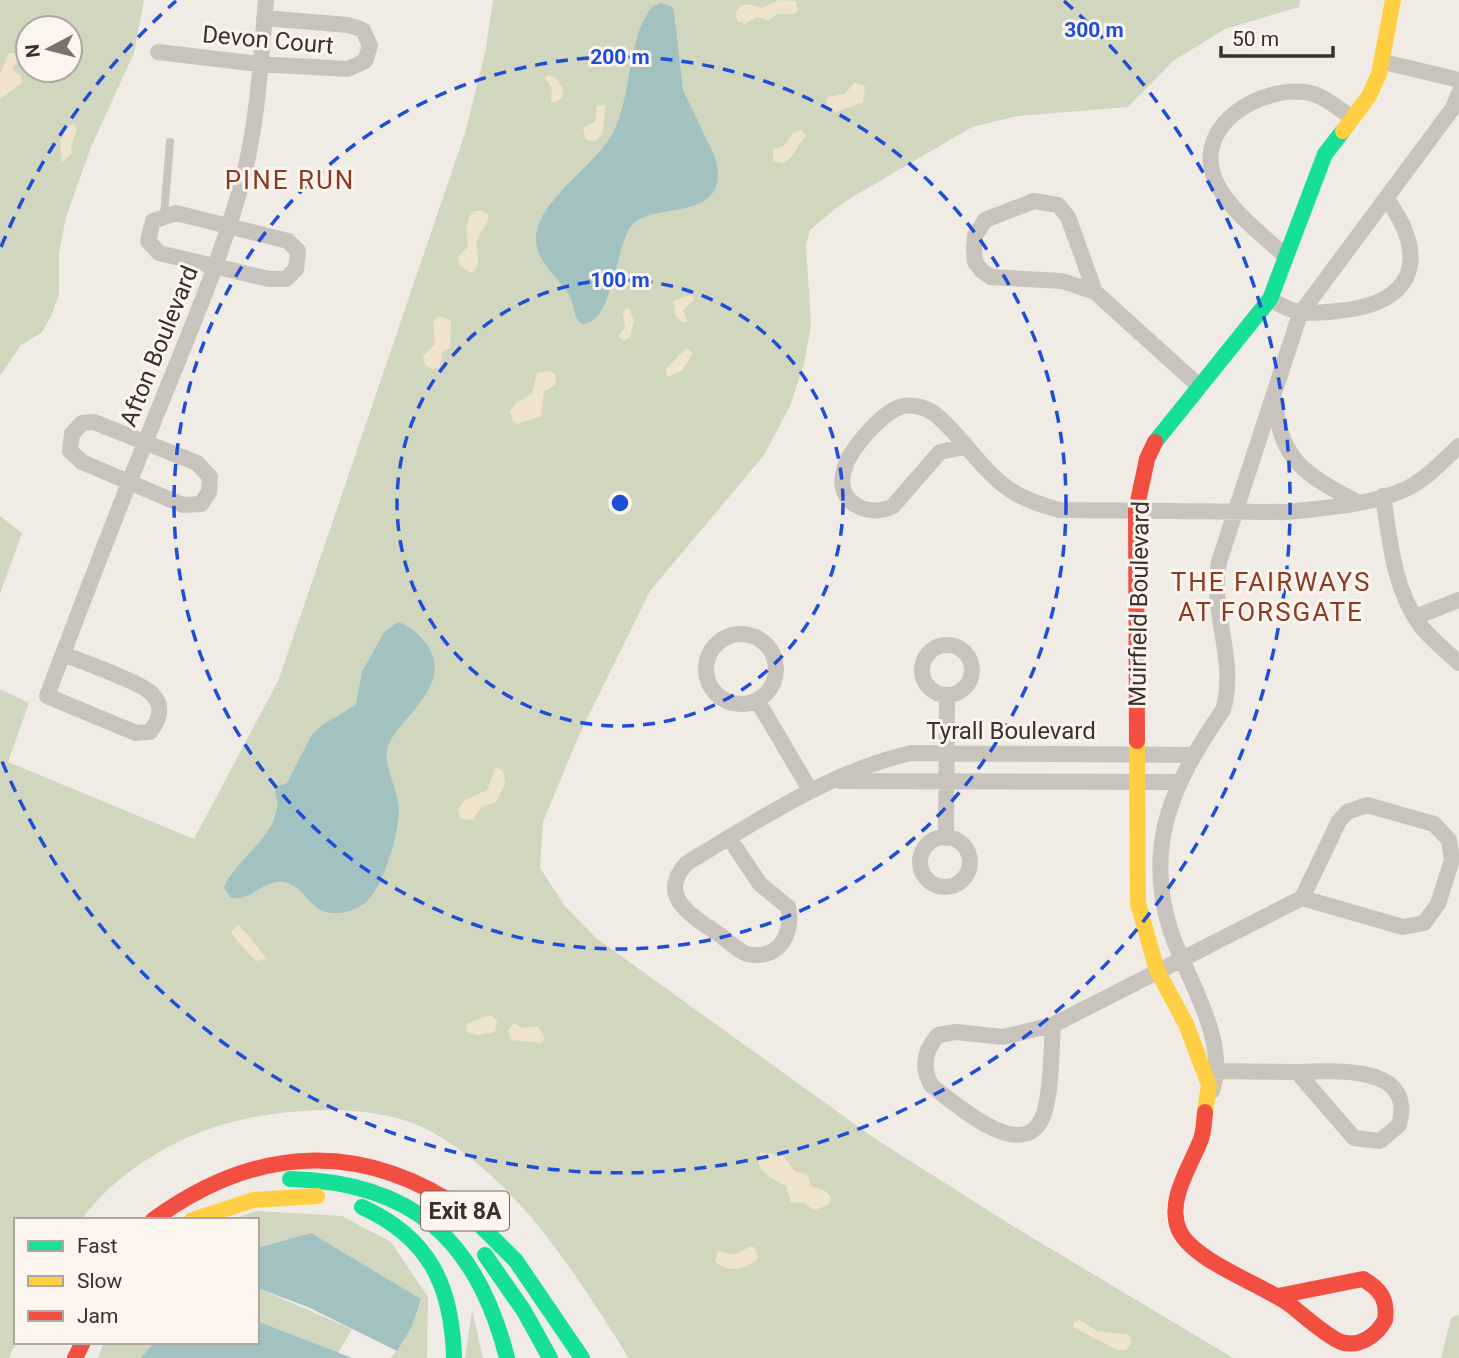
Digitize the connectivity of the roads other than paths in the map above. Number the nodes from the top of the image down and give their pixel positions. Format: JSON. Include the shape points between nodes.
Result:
{"nodes":[{"id":1,"x":266,"y":0,"type":"edge"},
{"id":2,"x":1393,"y":0,"type":"edge"},
{"id":3,"x":264,"y":18,"type":"junction"},
{"id":4,"x":158,"y":52,"type":"dead end"},
{"id":5,"x":1384,"y":62,"type":"junction"},
{"id":6,"x":258,"y":64,"type":"junction"},
{"id":7,"x":1459,"y":80,"type":"edge"},
{"id":8,"x":1459,"y":93,"type":"edge"},
{"id":9,"x":1352,"y":117,"type":"junction"},
{"id":10,"x":170,"y":142,"type":"dead end"},
{"id":11,"x":1386,"y":198,"type":"junction"},
{"id":12,"x":164,"y":215,"type":"junction"},
{"id":13,"x":228,"y":227,"type":"junction"},
{"id":14,"x":1285,"y":256,"type":"junction"},
{"id":15,"x":215,"y":269,"type":"junction"},
{"id":16,"x":1095,"y":292,"type":"junction"},
{"id":17,"x":1270,"y":299,"type":"junction"},
{"id":18,"x":1300,"y":314,"type":"junction"},
{"id":19,"x":1199,"y":386,"type":"junction"},
{"id":20,"x":1274,"y":388,"type":"junction"},
{"id":21,"x":145,"y":443,"type":"junction"},
{"id":22,"x":1459,"y":446,"type":"edge"},
{"id":23,"x":963,"y":447,"type":"junction"},
{"id":24,"x":130,"y":482,"type":"junction"},
{"id":25,"x":1383,"y":496,"type":"junction"},
{"id":26,"x":1357,"y":502,"type":"junction"},
{"id":27,"x":1136,"y":511,"type":"junction"},
{"id":28,"x":1234,"y":512,"type":"junction"},
{"id":29,"x":1459,"y":600,"type":"edge"},
{"id":30,"x":1415,"y":617,"type":"junction"},
{"id":31,"x":63,"y":654,"type":"junction"},
{"id":32,"x":1459,"y":663,"type":"edge"},
{"id":33,"x":947,"y":696,"type":"dead end"},
{"id":34,"x":757,"y":700,"type":"junction"},
{"id":35,"x":1137,"y":754,"type":"junction"},
{"id":36,"x":1193,"y":755,"type":"junction"},
{"id":37,"x":948,"y":766,"type":"junction"},
{"id":38,"x":835,"y":781,"type":"junction"},
{"id":39,"x":1135,"y":782,"type":"junction"},
{"id":40,"x":1178,"y":782,"type":"junction"},
{"id":41,"x":810,"y":790,"type":"junction"},
{"id":42,"x":729,"y":838,"type":"junction"},
{"id":43,"x":946,"y":838,"type":"dead end"},
{"id":44,"x":1302,"y":898,"type":"junction"},
{"id":45,"x":1182,"y":959,"type":"junction"},
{"id":46,"x":1157,"y":970,"type":"junction"},
{"id":47,"x":1053,"y":1025,"type":"junction"},
{"id":48,"x":1210,"y":1071,"type":"junction"},
{"id":49,"x":1297,"y":1072,"type":"junction"},
{"id":50,"x":288,"y":1161,"type":"junction"},
{"id":51,"x":156,"y":1218,"type":"edge"},
{"id":52,"x":180,"y":1218,"type":"edge"},
{"id":53,"x":198,"y":1218,"type":"edge"},
{"id":54,"x":1278,"y":1296,"type":"junction"},
{"id":55,"x":454,"y":1358,"type":"edge"},
{"id":56,"x":507,"y":1358,"type":"edge"},
{"id":57,"x":550,"y":1358,"type":"edge"},
{"id":58,"x":582,"y":1358,"type":"edge"}],
"edges":[{"from":1,"to":3,"type":"street","name":"Afton Boulevard"},
{"from":2,"to":5,"type":"main road","name":"Muirfield Boulevard"},
{"from":3,"to":6,"type":"street","name":"Afton Boulevard"},
{"from":3,"to":6,"type":"street","name":"Devon Court","via":[[348,24],[363,30],[370,46],[365,61],[348,69]]},
{"from":4,"to":6,"type":"street","name":"Devon Court"},
{"from":5,"to":7,"type":"street"},
{"from":5,"to":9,"type":"main road","name":"Muirfield Boulevard","via":[[1369,96]]},
{"from":6,"to":13,"type":"street","name":"Afton Boulevard","via":[[249,151]]},
{"from":8,"to":11,"type":"street","name":"Muirfield Boulevard","via":[[1453,108]]},
{"from":9,"to":14,"type":"main road","name":"Muirfield Boulevard","via":[[1325,154]]},
{"from":9,"to":14,"type":"street","via":[[1320,97],[1286,93],[1233,113],[1215,140],[1212,170],[1217,184]]},
{"from":10,"to":12,"type":"lane"},
{"from":11,"to":18,"type":"street","name":"Muirfield Boulevard"},
{"from":11,"to":18,"type":"street","via":[[1402,219],[1411,242],[1401,284],[1377,305]]},
{"from":12,"to":13,"type":"street","via":[[176,213]]},
{"from":12,"to":15,"type":"street","via":[[153,220],[148,241],[159,254]]},
{"from":13,"to":15,"type":"street","name":"Afton Boulevard"},
{"from":13,"to":15,"type":"street","via":[[288,241],[298,251],[296,269],[286,279],[270,279]]},
{"from":14,"to":17,"type":"main road","name":"Muirfield Boulevard"},
{"from":15,"to":21,"type":"street","name":"Afton Boulevard"},
{"from":16,"to":16,"type":"street","via":[[1068,217],[1058,205],[1034,201],[985,220],[975,236],[975,262],[991,277],[1062,281]]},
{"from":16,"to":19,"type":"street"},
{"from":17,"to":18,"type":"street"},
{"from":17,"to":19,"type":"main road","name":"Muirfield Boulevard"},
{"from":18,"to":20,"type":"street","name":"Muirfield Boulevard"},
{"from":19,"to":27,"type":"main road","name":"Muirfield Boulevard","via":[[1158,435],[1147,459]]},
{"from":20,"to":26,"type":"street","via":[[1280,435],[1299,467]]},
{"from":20,"to":28,"type":"street","name":"Muirfield Boulevard"},
{"from":21,"to":24,"type":"street","name":"Afton Boulevard"},
{"from":21,"to":24,"type":"street","via":[[94,422],[82,423],[72,434],[70,451],[82,462]]},
{"from":21,"to":24,"type":"street","via":[[197,463],[210,477],[209,492],[201,504],[184,505]]},
{"from":22,"to":25,"type":"street","via":[[1418,482]]},
{"from":23,"to":23,"type":"street","via":[[934,413],[908,405],[895,408],[880,418],[844,467],[844,488],[864,511],[884,510],[893,506],[940,452]]},
{"from":23,"to":27,"type":"street","via":[[992,476],[1027,500],[1059,510]]},
{"from":24,"to":31,"type":"street","name":"Afton Boulevard"},
{"from":25,"to":26,"type":"street"},
{"from":25,"to":30,"type":"street","via":[[1392,557]]},
{"from":26,"to":28,"type":"street","via":[[1286,512]]},
{"from":27,"to":28,"type":"street"},
{"from":27,"to":35,"type":"main road","name":"Muirfield Boulevard"},
{"from":28,"to":36,"type":"street","name":"Muirfield Boulevard","via":[[1215,581],[1227,661],[1227,697]]},
{"from":29,"to":30,"type":"street"},
{"from":30,"to":32,"type":"street"},
{"from":31,"to":31,"type":"street","name":"Afton Boulevard","via":[[47,696],[136,733],[150,732],[159,720],[160,707],[152,693]]},
{"from":33,"to":37,"type":"street"},
{"from":34,"to":34,"type":"street","via":[[775,678],[772,651],[750,635],[724,638],[708,660],[711,686],[733,703]]},
{"from":34,"to":41,"type":"street"},
{"from":35,"to":36,"type":"street","name":"Tyrall Boulevard"},
{"from":35,"to":37,"type":"street","name":"Tyrall Boulevard"},
{"from":35,"to":39,"type":"main road","name":"Muirfield Boulevard"},
{"from":36,"to":40,"type":"street","name":"Muirfield Boulevard"},
{"from":37,"to":38,"type":"street","name":"Tyrall Boulevard"},
{"from":37,"to":38,"type":"street","name":"Tyrall Boulevard","via":[[911,753]]},
{"from":37,"to":39,"type":"street","name":"Tyrall Boulevard"},
{"from":37,"to":43,"type":"street"},
{"from":38,"to":41,"type":"street","name":"Tyrall Boulevard"},
{"from":39,"to":40,"type":"street","name":"Tyrall Boulevard"},
{"from":39,"to":46,"type":"main road","name":"Muirfield Boulevard","via":[[1138,904]]},
{"from":40,"to":45,"type":"street","name":"Muirfield Boulevard","via":[[1162,842],[1161,888],[1170,931]]},
{"from":41,"to":42,"type":"street","name":"Tyrall Boulevard"},
{"from":42,"to":42,"type":"street","name":"Tyrall Boulevard","via":[[678,872],[677,897],[683,909],[746,953],[760,954],[786,939],[788,907],[760,884]]},
{"from":44,"to":44,"type":"street","via":[[1403,927],[1424,923],[1438,904],[1452,860],[1449,840],[1434,824],[1378,807],[1357,808],[1339,821]]},
{"from":44,"to":45,"type":"street"},
{"from":45,"to":46,"type":"street"},
{"from":45,"to":48,"type":"street","name":"Muirfield Boulevard","via":[[1204,1009]]},
{"from":46,"to":47,"type":"street"},
{"from":46,"to":48,"type":"main road","name":"Muirfield Boulevard"},
{"from":47,"to":47,"type":"street","via":[[1003,1037],[956,1032],[938,1035],[926,1052],[927,1078],[984,1124],[1015,1136],[1027,1133],[1037,1127],[1045,1111]]},
{"from":48,"to":49,"type":"street"},
{"from":48,"to":54,"type":"main road","name":"Muirfield Boulevard","via":[[1202,1136],[1178,1194],[1176,1219],[1194,1250]]},
{"from":49,"to":49,"type":"street","via":[[1354,1138],[1380,1141],[1399,1125],[1400,1102],[1395,1090],[1377,1076]]},
{"from":50,"to":51,"type":"main road","via":[[220,1177],[192,1190]]},
{"from":50,"to":57,"type":"main road","via":[[353,1166],[382,1175],[434,1204],[495,1268]]},
{"from":50,"to":58,"type":"main road","number":"Exit 8A","via":[[354,1161],[386,1169],[441,1194],[469,1214],[523,1272]]},
{"from":52,"to":56,"type":"main road","via":[[220,1196],[268,1182],[321,1179],[378,1193],[425,1218],[464,1255],[494,1306]]},
{"from":53,"to":55,"type":"main road","via":[[243,1202],[295,1195],[346,1202],[393,1222],[431,1259],[443,1282],[455,1332]]},
{"from":54,"to":54,"type":"main road","name":"Muirfield Boulevard","via":[[1363,1279],[1381,1293],[1385,1324],[1367,1341],[1341,1342]]}]}
